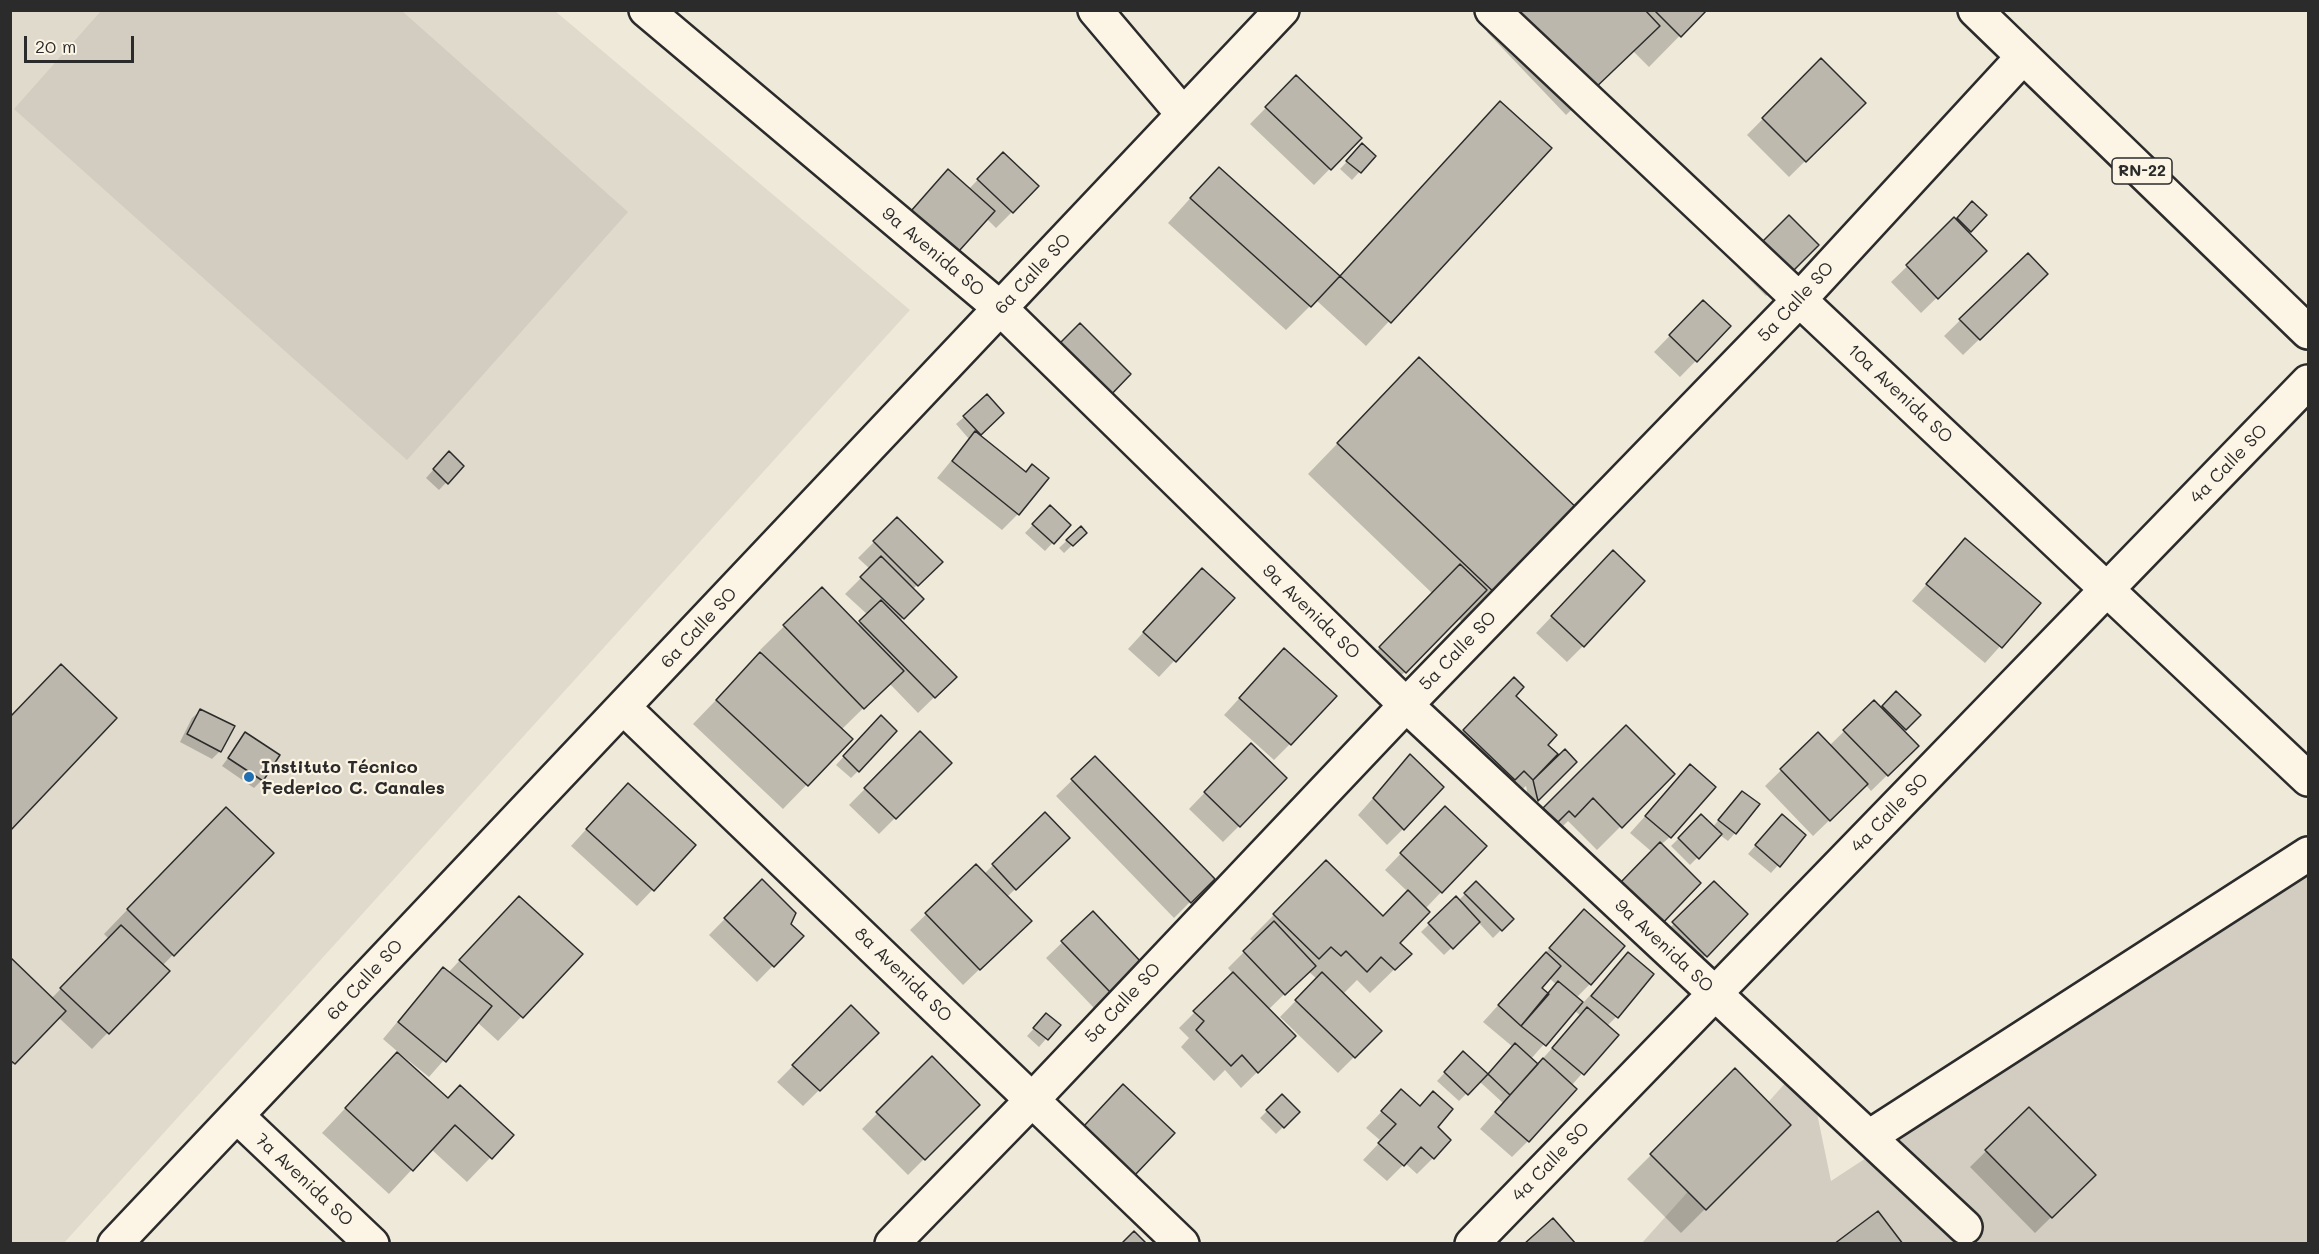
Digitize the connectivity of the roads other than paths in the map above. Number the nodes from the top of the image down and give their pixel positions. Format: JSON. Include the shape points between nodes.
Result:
{"nodes":[{"id":1,"x":646,"y":10,"type":"edge"},
{"id":2,"x":1095,"y":10,"type":"edge"},
{"id":3,"x":1282,"y":10,"type":"edge"},
{"id":4,"x":1492,"y":10,"type":"edge"},
{"id":5,"x":1975,"y":10,"type":"edge"},
{"id":6,"x":2023,"y":57,"type":"junction"},
{"id":7,"x":1183,"y":114,"type":"junction"},
{"id":8,"x":1799,"y":300,"type":"junction"},
{"id":9,"x":1000,"y":308,"type":"junction"},
{"id":10,"x":2308,"y":332,"type":"edge"},
{"id":11,"x":2308,"y":382,"type":"edge"},
{"id":12,"x":2108,"y":589,"type":"junction"},
{"id":13,"x":1406,"y":705,"type":"junction"},
{"id":14,"x":624,"y":708,"type":"junction"},
{"id":15,"x":2308,"y":778,"type":"edge"},
{"id":16,"x":2308,"y":854,"type":"edge"},
{"id":17,"x":1715,"y":993,"type":"junction"},
{"id":18,"x":1032,"y":1100,"type":"junction"},
{"id":19,"x":237,"y":1116,"type":"junction"},
{"id":20,"x":1869,"y":1137,"type":"junction"},
{"id":21,"x":1965,"y":1227,"type":"dead end"},
{"id":22,"x":115,"y":1244,"type":"edge"},
{"id":23,"x":372,"y":1244,"type":"edge"},
{"id":24,"x":892,"y":1244,"type":"edge"},
{"id":25,"x":1182,"y":1244,"type":"edge"},
{"id":26,"x":1472,"y":1244,"type":"edge"}],
"edges":[{"from":1,"to":9,"type":"street","name":"9a Avenida SO"},
{"from":2,"to":7,"type":"street"},
{"from":3,"to":7,"type":"street","name":"6a Calle SO"},
{"from":4,"to":8,"type":"street","name":"10a Avenida SO"},
{"from":5,"to":6,"type":"street","number":"RN-22"},
{"from":6,"to":8,"type":"street","name":"5a Calle SO"},
{"from":6,"to":10,"type":"street","number":"RN-22"},
{"from":7,"to":9,"type":"street","name":"6a Calle SO"},
{"from":8,"to":12,"type":"street","name":"10a Avenida SO"},
{"from":8,"to":13,"type":"street","name":"5a Calle SO"},
{"from":9,"to":13,"type":"street","name":"9a Avenida SO"},
{"from":9,"to":14,"type":"street","name":"6a Calle SO"},
{"from":11,"to":12,"type":"street","name":"4a Calle SO"},
{"from":12,"to":15,"type":"street","name":"10a Avenida SO"},
{"from":12,"to":17,"type":"street","name":"4a Calle SO"},
{"from":13,"to":17,"type":"street","name":"9a Avenida SO"},
{"from":13,"to":18,"type":"street","name":"5a Calle SO"},
{"from":14,"to":18,"type":"street","name":"8a Avenida SO"},
{"from":14,"to":19,"type":"street","name":"6a Calle SO"},
{"from":16,"to":20,"type":"street"},
{"from":17,"to":20,"type":"street","name":"9a Avenida SO"},
{"from":17,"to":26,"type":"street","name":"4a Calle SO"},
{"from":18,"to":24,"type":"street","name":"5a Calle SO"},
{"from":18,"to":25,"type":"street","name":"8a Avenida SO"},
{"from":19,"to":22,"type":"street","name":"6a Calle SO"},
{"from":19,"to":23,"type":"street","name":"7a Avenida SO"},
{"from":20,"to":21,"type":"street","name":"9a Avenida SO"}]}
